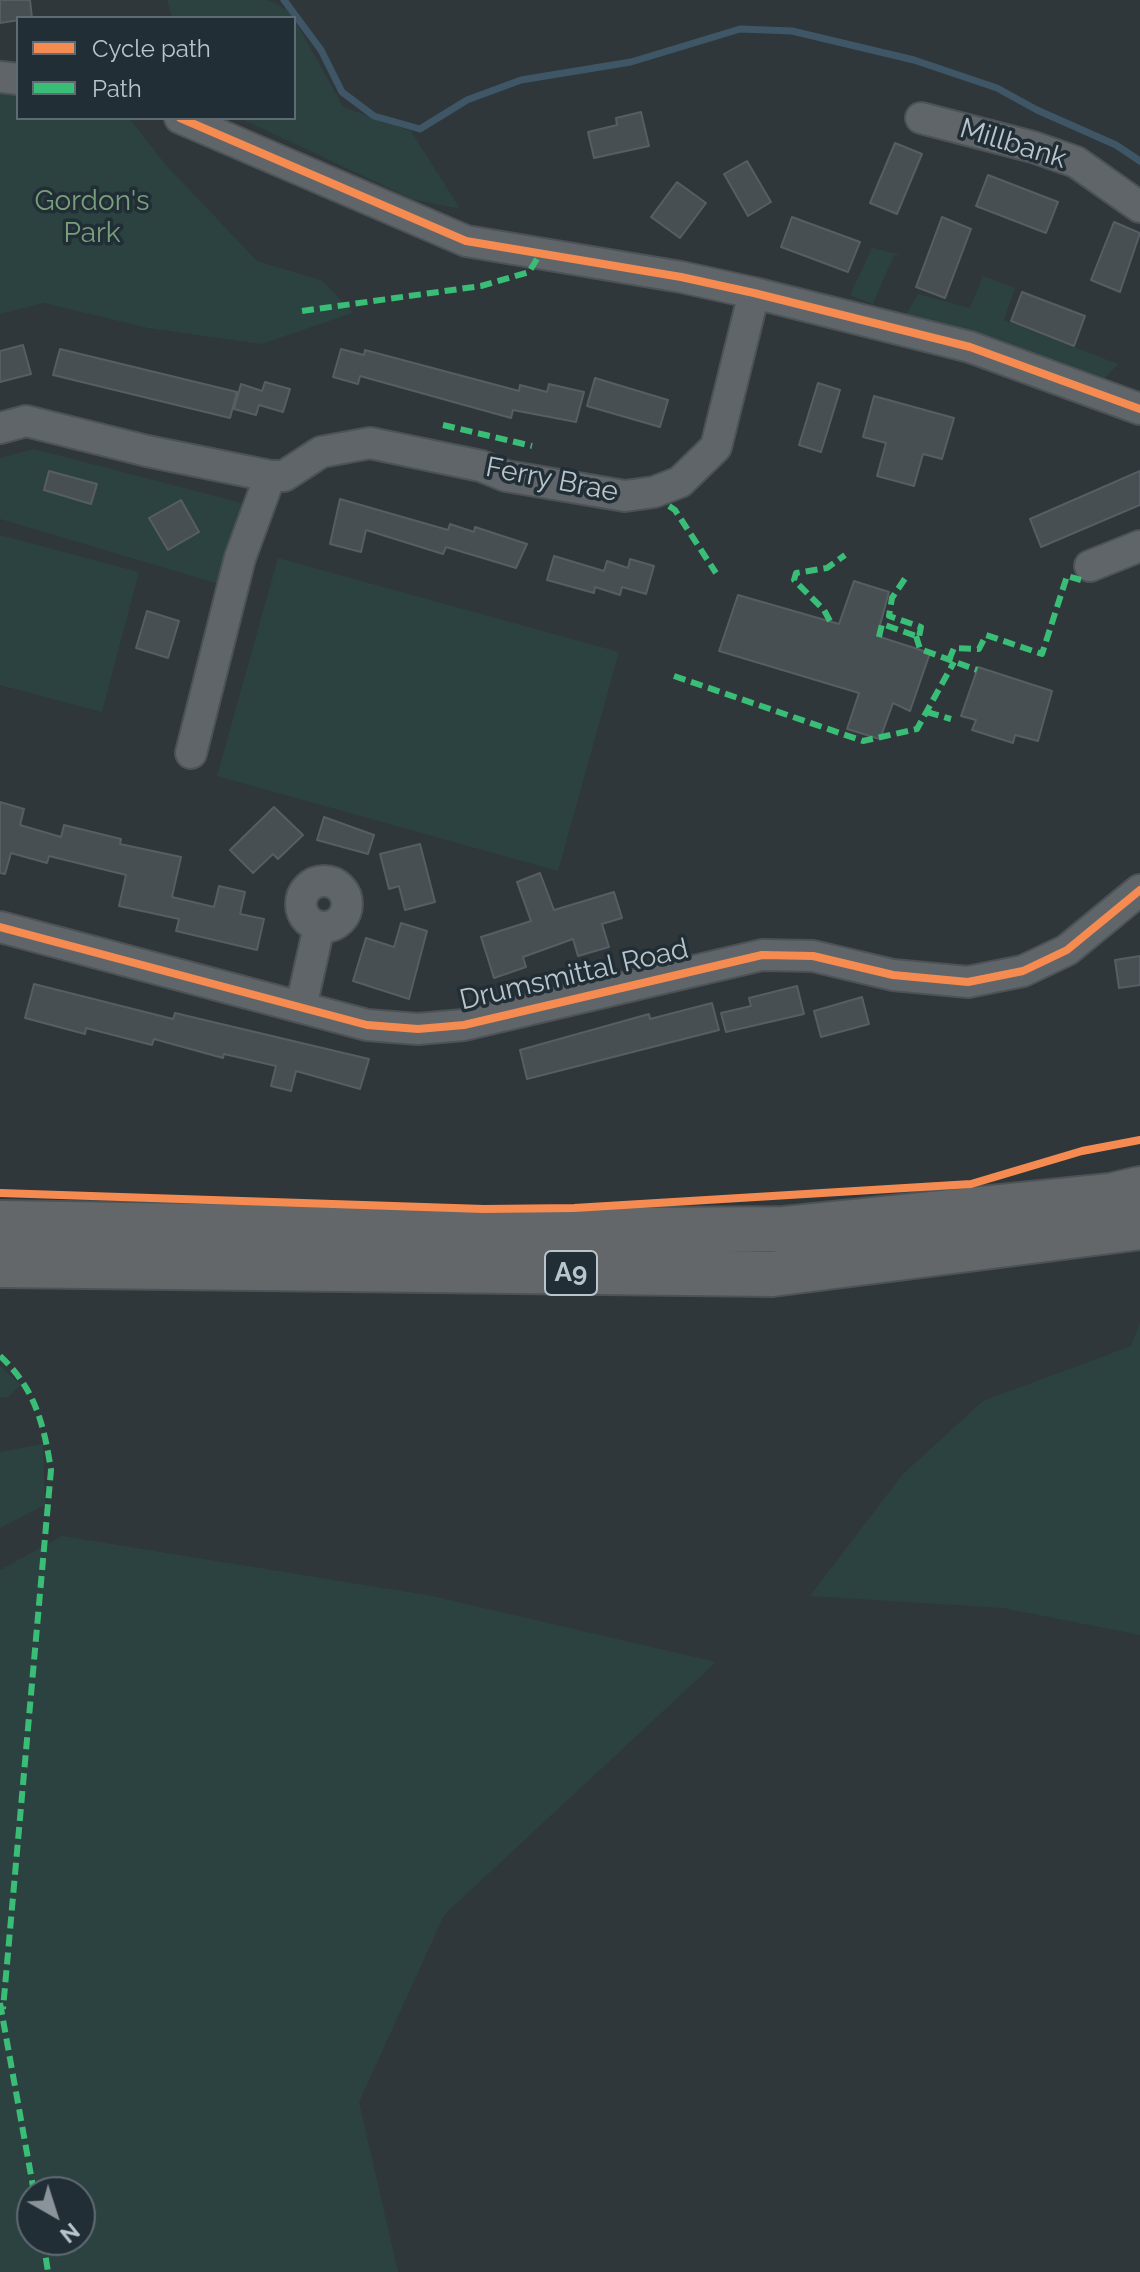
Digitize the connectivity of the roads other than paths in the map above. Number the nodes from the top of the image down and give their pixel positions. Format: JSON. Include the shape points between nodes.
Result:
{"nodes":[{"id":1,"x":921,"y":118,"type":"dead end"},
{"id":2,"x":185,"y":120,"type":"edge"},
{"id":3,"x":1140,"y":207,"type":"edge"},
{"id":4,"x":754,"y":293,"type":"junction"},
{"id":5,"x":1140,"y":409,"type":"edge"},
{"id":6,"x":0,"y":428,"type":"edge"},
{"id":7,"x":270,"y":476,"type":"junction"},
{"id":8,"x":1140,"y":546,"type":"edge"},
{"id":9,"x":1090,"y":566,"type":"dead end"},
{"id":10,"x":191,"y":753,"type":"dead end"},
{"id":11,"x":1140,"y":890,"type":"edge"},
{"id":12,"x":0,"y":927,"type":"edge"},
{"id":13,"x":319,"y":927,"type":"dead end"},
{"id":14,"x":301,"y":1007,"type":"junction"},
{"id":15,"x":1140,"y":1189,"type":"edge"},
{"id":16,"x":0,"y":1223,"type":"edge"},
{"id":17,"x":1140,"y":1227,"type":"edge"},
{"id":18,"x":0,"y":1265,"type":"edge"}],
"edges":[{"from":1,"to":3,"type":"street","name":"Millbank","via":[[1076,162]]},
{"from":2,"to":4,"type":"street","via":[[466,241]]},
{"from":4,"to":5,"type":"street","via":[[970,347]]},
{"from":4,"to":7,"type":"street","name":"Ferry Brae","via":[[716,447],[680,482],[663,489],[625,496],[506,476],[370,443],[321,452],[284,476]]},
{"from":6,"to":7,"type":"street","via":[[26,421]]},
{"from":7,"to":10,"type":"street","via":[[240,558]]},
{"from":8,"to":9,"type":"street"},
{"from":11,"to":14,"type":"street","name":"Drumsmittal Road","via":[[1067,950],[1023,971],[968,982],[893,975],[813,956],[762,955],[464,1025],[367,1025]]},
{"from":12,"to":14,"type":"street","name":"Drumsmittal Road"},
{"from":13,"to":14,"type":"street"},
{"from":15,"to":16,"type":"highway","number":"A9","via":[[785,1229],[520,1231]]},
{"from":17,"to":18,"type":"highway","number":"A9","via":[[772,1274]]}]}
